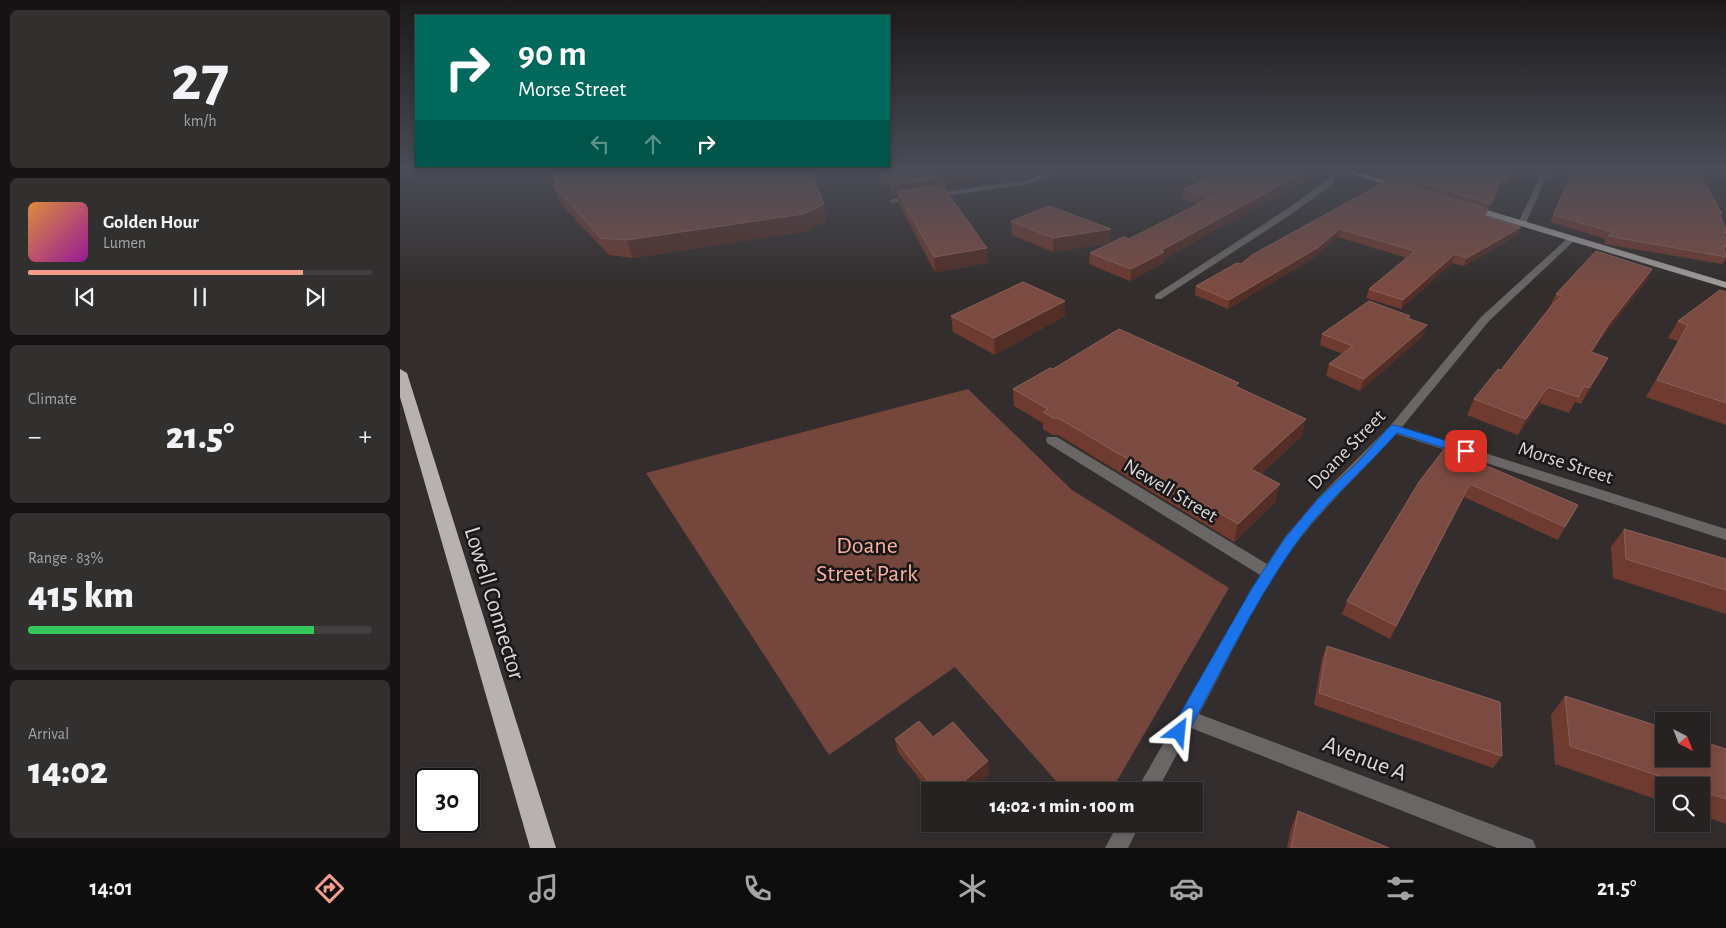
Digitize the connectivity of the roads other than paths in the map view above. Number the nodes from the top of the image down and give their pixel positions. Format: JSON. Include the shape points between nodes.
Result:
{"nodes":[{"id":1,"x":1294,"y":208,"type":"edge"},
{"id":2,"x":1470,"y":208,"type":"edge"},
{"id":3,"x":1529,"y":208,"type":"edge"},
{"id":4,"x":1522,"y":223,"type":"junction"},
{"id":5,"x":1573,"y":238,"type":"junction"},
{"id":6,"x":1726,"y":285,"type":"edge"},
{"id":7,"x":1158,"y":297,"type":"dead end"},
{"id":8,"x":400,"y":373,"type":"edge"},
{"id":9,"x":1394,"y":428,"type":"junction"},
{"id":10,"x":1052,"y":440,"type":"dead end"},
{"id":11,"x":1726,"y":535,"type":"edge"},
{"id":12,"x":1269,"y":573,"type":"junction"},
{"id":13,"x":1187,"y":718,"type":"junction"},
{"id":14,"x":1151,"y":782,"type":"edge"},
{"id":15,"x":1125,"y":832,"type":"edge"},
{"id":16,"x":543,"y":848,"type":"edge"},
{"id":17,"x":1116,"y":848,"type":"edge"},
{"id":18,"x":1525,"y":848,"type":"edge"}],
"edges":[{"from":1,"to":7,"type":"street"},
{"from":2,"to":4,"type":"main road"},
{"from":3,"to":4,"type":"street"},
{"from":4,"to":5,"type":"main road"},
{"from":5,"to":6,"type":"main road"},
{"from":5,"to":9,"type":"street","name":"Doane Street","via":[[1485,319]]},
{"from":8,"to":16,"type":"highway","name":"Lowell Connector"},
{"from":9,"to":11,"type":"street","name":"Morse Street"},
{"from":9,"to":12,"type":"street","name":"Doane Street","via":[[1363,464],[1323,502],[1290,541]]},
{"from":10,"to":12,"type":"street","name":"Newell Street"},
{"from":12,"to":13,"type":"street","name":"Doane Street"},
{"from":13,"to":14,"type":"street","name":"Doane Street"},
{"from":13,"to":18,"type":"street","name":"Avenue A"},
{"from":15,"to":17,"type":"street"}]}
